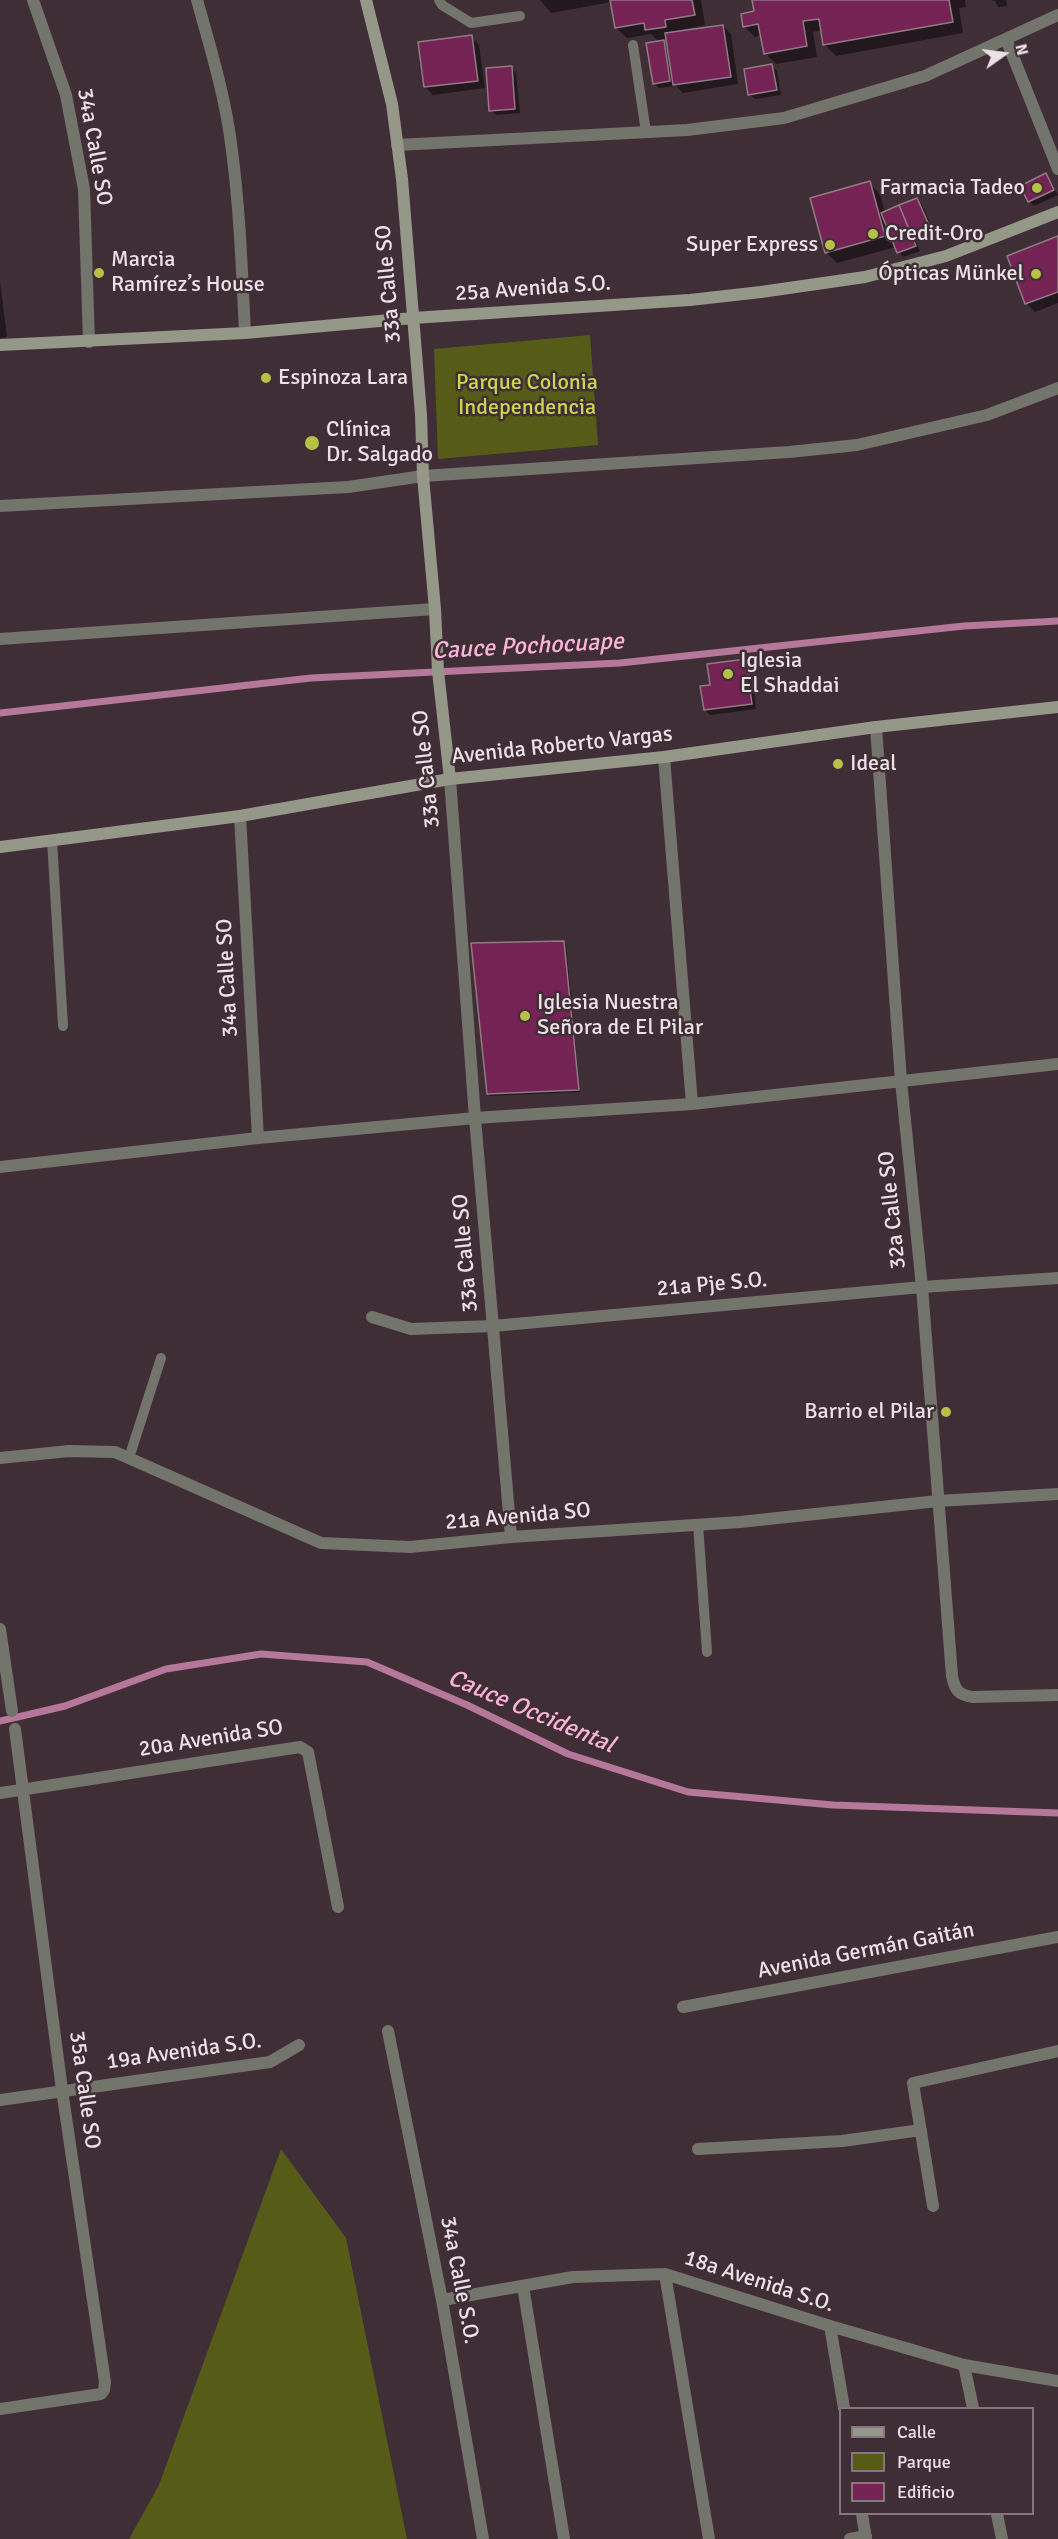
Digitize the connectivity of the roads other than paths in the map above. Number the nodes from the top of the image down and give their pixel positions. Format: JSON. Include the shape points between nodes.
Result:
{"nodes":[{"id":1,"x":33,"y":0,"type":"edge"},
{"id":2,"x":197,"y":0,"type":"edge"},
{"id":3,"x":366,"y":0,"type":"edge"},
{"id":4,"x":439,"y":0,"type":"edge"},
{"id":5,"x":1058,"y":15,"type":"edge"},
{"id":6,"x":520,"y":16,"type":"dead end"},
{"id":7,"x":1006,"y":39,"type":"junction"},
{"id":8,"x":633,"y":45,"type":"dead end"},
{"id":9,"x":646,"y":132,"type":"junction"},
{"id":10,"x":397,"y":145,"type":"junction"},
{"id":11,"x":1058,"y":169,"type":"edge"},
{"id":12,"x":1058,"y":212,"type":"edge"},
{"id":13,"x":412,"y":318,"type":"junction"},
{"id":14,"x":245,"y":333,"type":"junction"},
{"id":15,"x":89,"y":342,"type":"junction"},
{"id":16,"x":0,"y":345,"type":"edge"},
{"id":17,"x":1058,"y":388,"type":"edge"},
{"id":18,"x":423,"y":476,"type":"junction"},
{"id":19,"x":0,"y":506,"type":"edge"},
{"id":20,"x":435,"y":609,"type":"junction"},
{"id":21,"x":0,"y":639,"type":"edge"},
{"id":22,"x":1058,"y":707,"type":"edge"},
{"id":23,"x":876,"y":727,"type":"junction"},
{"id":24,"x":664,"y":757,"type":"junction"},
{"id":25,"x":450,"y":779,"type":"junction"},
{"id":26,"x":240,"y":816,"type":"junction"},
{"id":27,"x":52,"y":840,"type":"junction"},
{"id":28,"x":0,"y":847,"type":"edge"},
{"id":29,"x":63,"y":1026,"type":"dead end"},
{"id":30,"x":1058,"y":1064,"type":"edge"},
{"id":31,"x":901,"y":1081,"type":"junction"},
{"id":32,"x":692,"y":1104,"type":"junction"},
{"id":33,"x":475,"y":1118,"type":"junction"},
{"id":34,"x":258,"y":1138,"type":"junction"},
{"id":35,"x":0,"y":1167,"type":"edge"},
{"id":36,"x":1058,"y":1278,"type":"edge"},
{"id":37,"x":922,"y":1287,"type":"junction"},
{"id":38,"x":372,"y":1317,"type":"dead end"},
{"id":39,"x":493,"y":1326,"type":"junction"},
{"id":40,"x":161,"y":1358,"type":"dead end"},
{"id":41,"x":0,"y":1458,"type":"edge"},
{"id":42,"x":129,"y":1458,"type":"junction"},
{"id":43,"x":1058,"y":1494,"type":"edge"},
{"id":44,"x":938,"y":1501,"type":"junction"},
{"id":45,"x":698,"y":1524,"type":"junction"},
{"id":46,"x":511,"y":1537,"type":"junction"},
{"id":47,"x":0,"y":1629,"type":"edge"},
{"id":48,"x":707,"y":1652,"type":"dead end"},
{"id":49,"x":1058,"y":1695,"type":"edge"},
{"id":50,"x":12,"y":1711,"type":"dead end"},
{"id":51,"x":15,"y":1729,"type":"dead end"},
{"id":52,"x":23,"y":1790,"type":"junction"},
{"id":53,"x":0,"y":1793,"type":"edge"},
{"id":54,"x":338,"y":1906,"type":"dead end"},
{"id":55,"x":1058,"y":1937,"type":"edge"},
{"id":56,"x":683,"y":2007,"type":"dead end"},
{"id":57,"x":388,"y":2031,"type":"dead end"},
{"id":58,"x":299,"y":2046,"type":"dead end"},
{"id":59,"x":1058,"y":2051,"type":"edge"},
{"id":60,"x":62,"y":2090,"type":"junction"},
{"id":61,"x":0,"y":2100,"type":"edge"},
{"id":62,"x":921,"y":2130,"type":"junction"},
{"id":63,"x":698,"y":2149,"type":"dead end"},
{"id":64,"x":933,"y":2206,"type":"dead end"},
{"id":65,"x":665,"y":2274,"type":"junction"},
{"id":66,"x":523,"y":2286,"type":"junction"},
{"id":67,"x":442,"y":2300,"type":"junction"},
{"id":68,"x":830,"y":2326,"type":"junction"},
{"id":69,"x":964,"y":2365,"type":"junction"},
{"id":70,"x":1058,"y":2381,"type":"edge"},
{"id":71,"x":844,"y":2407,"type":"edge"},
{"id":72,"x":973,"y":2407,"type":"edge"},
{"id":73,"x":0,"y":2409,"type":"edge"},
{"id":74,"x":862,"y":2515,"type":"edge"},
{"id":75,"x":997,"y":2515,"type":"edge"},
{"id":76,"x":866,"y":2537,"type":"edge"},
{"id":77,"x":483,"y":2539,"type":"edge"},
{"id":78,"x":564,"y":2539,"type":"edge"},
{"id":79,"x":709,"y":2539,"type":"edge"},
{"id":80,"x":850,"y":2539,"type":"edge"},
{"id":81,"x":1002,"y":2539,"type":"edge"}],
"edges":[{"from":1,"to":15,"type":"street","name":"34a Calle SO","via":[[66,95],[84,189]]},
{"from":2,"to":14,"type":"street","via":[[219,77],[232,150]]},
{"from":3,"to":10,"type":"street","name":"33a Calle SO","via":[[392,104]]},
{"from":4,"to":6,"type":"lane","via":[[471,23]]},
{"from":5,"to":7,"type":"street"},
{"from":7,"to":9,"type":"street","via":[[925,76],[784,118]]},
{"from":7,"to":11,"type":"street"},
{"from":8,"to":9,"type":"lane"},
{"from":9,"to":10,"type":"street"},
{"from":10,"to":13,"type":"street","name":"33a Calle SO"},
{"from":12,"to":13,"type":"street","name":"25a Avenida S.O.","via":[[946,256],[865,277],[690,300]]},
{"from":13,"to":14,"type":"street","name":"25a Avenida S.O."},
{"from":13,"to":18,"type":"street","name":"33a Calle SO"},
{"from":14,"to":15,"type":"street","name":"25a Avenida S.O."},
{"from":15,"to":16,"type":"street","name":"25a Avenida S.O."},
{"from":17,"to":18,"type":"street","via":[[987,415],[857,445]]},
{"from":18,"to":19,"type":"street","via":[[348,487]]},
{"from":18,"to":20,"type":"street","name":"33a Calle SO"},
{"from":20,"to":21,"type":"street"},
{"from":20,"to":25,"type":"street","name":"33a Calle SO"},
{"from":22,"to":23,"type":"street","name":"Avenida Roberto Vargas"},
{"from":23,"to":24,"type":"street","name":"Avenida Roberto Vargas"},
{"from":23,"to":31,"type":"street","name":"32a Calle SO"},
{"from":24,"to":25,"type":"street","name":"Avenida Roberto Vargas"},
{"from":24,"to":32,"type":"street"},
{"from":25,"to":26,"type":"street","name":"Avenida Roberto Vargas"},
{"from":25,"to":33,"type":"street","name":"33a Calle SO"},
{"from":26,"to":27,"type":"street","name":"Avenida Roberto Vargas"},
{"from":26,"to":34,"type":"street","name":"34a Calle SO"},
{"from":27,"to":28,"type":"street","name":"Avenida Roberto Vargas"},
{"from":27,"to":29,"type":"lane"},
{"from":30,"to":31,"type":"street"},
{"from":31,"to":32,"type":"street"},
{"from":31,"to":37,"type":"street","name":"32a Calle SO"},
{"from":32,"to":33,"type":"street"},
{"from":33,"to":34,"type":"street"},
{"from":33,"to":39,"type":"street","name":"33a Calle SO"},
{"from":34,"to":35,"type":"street"},
{"from":36,"to":37,"type":"street","name":"21a Pje S.O."},
{"from":37,"to":39,"type":"street","name":"21a Pje S.O."},
{"from":37,"to":44,"type":"street","name":"32a Calle SO"},
{"from":38,"to":39,"type":"street","name":"21a Pje S.O.","via":[[411,1329]]},
{"from":39,"to":46,"type":"street","name":"33a Calle SO"},
{"from":40,"to":42,"type":"lane"},
{"from":41,"to":42,"type":"street","name":"21a Avenida SO","via":[[69,1451],[115,1452]]},
{"from":42,"to":46,"type":"street","name":"21a Avenida SO","via":[[321,1543],[410,1548]]},
{"from":43,"to":44,"type":"street","name":"21a Avenida SO"},
{"from":44,"to":45,"type":"street","name":"21a Avenida SO"},
{"from":44,"to":49,"type":"street","name":"32a Calle SO","via":[[955,1690],[962,1696],[973,1697]]},
{"from":45,"to":46,"type":"street","name":"21a Avenida SO"},
{"from":45,"to":48,"type":"lane"},
{"from":47,"to":50,"type":"street"},
{"from":51,"to":52,"type":"street","name":"35a Calle SO"},
{"from":52,"to":53,"type":"street","name":"20a Avenida SO"},
{"from":52,"to":54,"type":"street","name":"20a Avenida SO","via":[[300,1747],[308,1752]]},
{"from":52,"to":60,"type":"street","name":"35a Calle SO"},
{"from":55,"to":56,"type":"street","name":"Avenida Germán Gaitán"},
{"from":57,"to":67,"type":"street","name":"34a Calle S.O."},
{"from":58,"to":60,"type":"street","name":"19a Avenida S.O.","via":[[270,2062]]},
{"from":59,"to":62,"type":"street","via":[[913,2083]]},
{"from":60,"to":61,"type":"street","name":"19a Avenida S.O."},
{"from":60,"to":73,"type":"street","name":"35a Calle SO","via":[[104,2390],[101,2394]]},
{"from":62,"to":63,"type":"street","via":[[842,2141]]},
{"from":62,"to":64,"type":"street"},
{"from":65,"to":66,"type":"street","name":"18a Avenida S.O.","via":[[573,2277]]},
{"from":65,"to":68,"type":"street","name":"18a Avenida S.O."},
{"from":65,"to":79,"type":"street"},
{"from":66,"to":67,"type":"street","name":"18a Avenida S.O."},
{"from":66,"to":78,"type":"street"},
{"from":67,"to":77,"type":"street","name":"34a Calle S.O."},
{"from":68,"to":69,"type":"street","name":"18a Avenida S.O."},
{"from":68,"to":71,"type":"street"},
{"from":69,"to":70,"type":"street","name":"18a Avenida S.O."},
{"from":69,"to":72,"type":"street"},
{"from":74,"to":76,"type":"street"},
{"from":75,"to":81,"type":"street"},
{"from":76,"to":80,"type":"street"}]}
